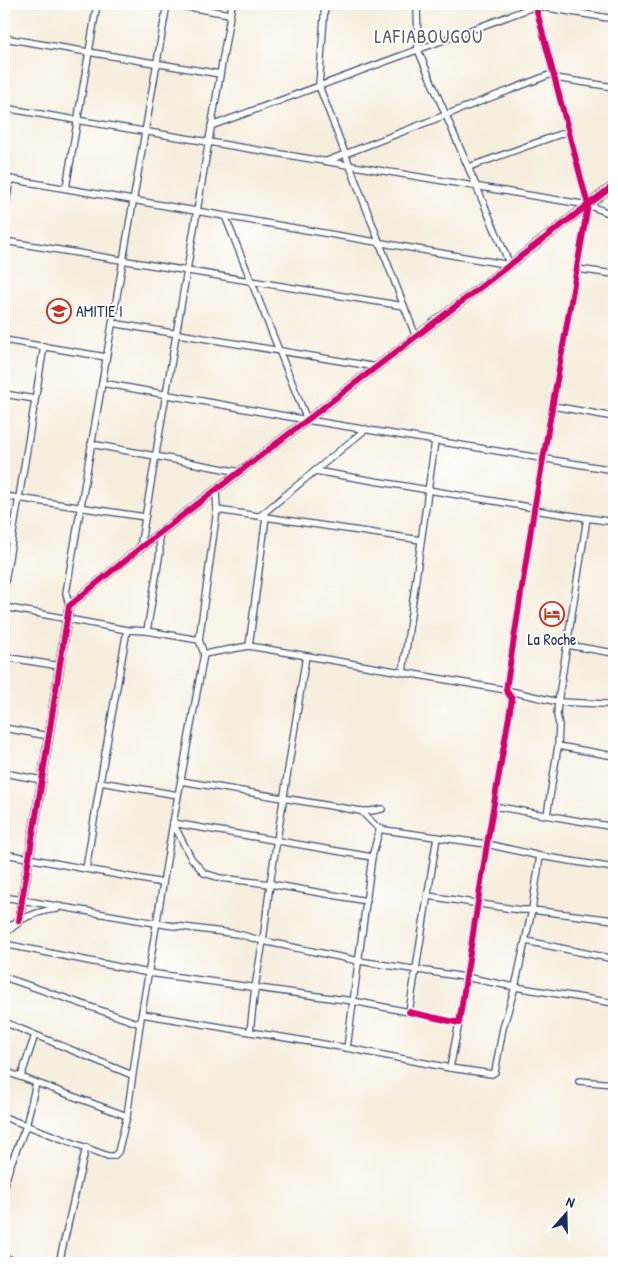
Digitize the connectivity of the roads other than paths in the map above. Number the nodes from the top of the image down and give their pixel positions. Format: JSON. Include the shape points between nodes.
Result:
{"nodes":[{"id":1,"x":97,"y":4,"type":"edge"},
{"id":2,"x":168,"y":4,"type":"edge"},
{"id":3,"x":233,"y":4,"type":"edge"},
{"id":4,"x":325,"y":4,"type":"edge"},
{"id":5,"x":417,"y":4,"type":"edge"},
{"id":6,"x":536,"y":5,"type":"edge"},
{"id":7,"x":230,"y":14,"type":"junction"},
{"id":8,"x":614,"y":19,"type":"edge"},
{"id":9,"x":4,"y":38,"type":"edge"},
{"id":10,"x":418,"y":50,"type":"junction"},
{"id":11,"x":89,"y":52,"type":"junction"},
{"id":12,"x":156,"y":63,"type":"junction"},
{"id":13,"x":220,"y":74,"type":"junction"},
{"id":14,"x":554,"y":75,"type":"junction"},
{"id":15,"x":319,"y":86,"type":"junction"},
{"id":16,"x":614,"y":87,"type":"edge"},
{"id":17,"x":4,"y":108,"type":"edge"},
{"id":18,"x":446,"y":115,"type":"junction"},
{"id":19,"x":78,"y":120,"type":"junction"},
{"id":20,"x":212,"y":126,"type":"junction"},
{"id":21,"x":145,"y":131,"type":"junction"},
{"id":22,"x":569,"y":131,"type":"junction"},
{"id":23,"x":209,"y":142,"type":"junction"},
{"id":24,"x":345,"y":154,"type":"junction"},
{"id":25,"x":327,"y":162,"type":"junction"},
{"id":26,"x":349,"y":165,"type":"junction"},
{"id":27,"x":469,"y":167,"type":"junction"},
{"id":28,"x":7,"y":178,"type":"edge"},
{"id":29,"x":614,"y":185,"type":"edge"},
{"id":30,"x":477,"y":186,"type":"junction"},
{"id":31,"x":66,"y":188,"type":"junction"},
{"id":32,"x":133,"y":200,"type":"junction"},
{"id":33,"x":588,"y":205,"type":"junction"},
{"id":34,"x":197,"y":211,"type":"junction"},
{"id":35,"x":614,"y":215,"type":"edge"},
{"id":36,"x":225,"y":216,"type":"junction"},
{"id":37,"x":4,"y":218,"type":"edge"},
{"id":38,"x":4,"y":241,"type":"edge"},
{"id":39,"x":379,"y":242,"type":"junction"},
{"id":40,"x":123,"y":260,"type":"junction"},
{"id":41,"x":510,"y":264,"type":"junction"},
{"id":42,"x":577,"y":269,"type":"junction"},
{"id":43,"x":187,"y":271,"type":"junction"},
{"id":44,"x":614,"y":274,"type":"edge"},
{"id":45,"x":251,"y":281,"type":"junction"},
{"id":46,"x":404,"y":306,"type":"junction"},
{"id":47,"x":112,"y":323,"type":"junction"},
{"id":48,"x":176,"y":334,"type":"junction"},
{"id":49,"x":416,"y":337,"type":"junction"},
{"id":50,"x":4,"y":340,"type":"edge"},
{"id":51,"x":44,"y":346,"type":"junction"},
{"id":52,"x":280,"y":351,"type":"junction"},
{"id":53,"x":106,"y":357,"type":"junction"},
{"id":54,"x":377,"y":367,"type":"junction"},
{"id":55,"x":102,"y":383,"type":"junction"},
{"id":56,"x":4,"y":394,"type":"edge"},
{"id":57,"x":166,"y":395,"type":"junction"},
{"id":58,"x":35,"y":399,"type":"junction"},
{"id":59,"x":552,"y":406,"type":"junction"},
{"id":60,"x":614,"y":417,"type":"edge"},
{"id":61,"x":307,"y":420,"type":"junction"},
{"id":62,"x":366,"y":429,"type":"junction"},
{"id":63,"x":436,"y":441,"type":"junction"},
{"id":64,"x":91,"y":444,"type":"junction"},
{"id":65,"x":156,"y":456,"type":"junction"},
{"id":66,"x":543,"y":458,"type":"junction"},
{"id":67,"x":614,"y":470,"type":"edge"},
{"id":68,"x":315,"y":471,"type":"junction"},
{"id":69,"x":240,"y":472,"type":"junction"},
{"id":70,"x":216,"y":490,"type":"junction"},
{"id":71,"x":428,"y":490,"type":"junction"},
{"id":72,"x":4,"y":496,"type":"edge"},
{"id":73,"x":19,"y":498,"type":"junction"},
{"id":74,"x":80,"y":507,"type":"junction"},
{"id":75,"x":534,"y":509,"type":"junction"},
{"id":76,"x":217,"y":510,"type":"junction"},
{"id":77,"x":146,"y":516,"type":"junction"},
{"id":78,"x":263,"y":516,"type":"junction"},
{"id":79,"x":587,"y":518,"type":"junction"},
{"id":80,"x":614,"y":522,"type":"edge"},
{"id":81,"x":159,"y":534,"type":"junction"},
{"id":82,"x":421,"y":540,"type":"junction"},
{"id":83,"x":7,"y":548,"type":"edge"},
{"id":84,"x":140,"y":548,"type":"junction"},
{"id":85,"x":4,"y":588,"type":"edge"},
{"id":86,"x":69,"y":606,"type":"junction"},
{"id":87,"x":4,"y":607,"type":"edge"},
{"id":88,"x":68,"y":618,"type":"junction"},
{"id":89,"x":127,"y":630,"type":"junction"},
{"id":90,"x":147,"y":631,"type":"junction"},
{"id":91,"x":199,"y":640,"type":"junction"},
{"id":92,"x":567,"y":645,"type":"junction"},
{"id":93,"x":249,"y":646,"type":"junction"},
{"id":94,"x":614,"y":653,"type":"edge"},
{"id":95,"x":204,"y":654,"type":"junction"},
{"id":96,"x":306,"y":656,"type":"junction"},
{"id":97,"x":4,"y":657,"type":"edge"},
{"id":98,"x":60,"y":666,"type":"junction"},
{"id":99,"x":403,"y":672,"type":"junction"},
{"id":100,"x":506,"y":690,"type":"junction"},
{"id":101,"x":558,"y":702,"type":"junction"},
{"id":102,"x":614,"y":706,"type":"edge"},
{"id":103,"x":4,"y":728,"type":"edge"},
{"id":104,"x":49,"y":736,"type":"junction"},
{"id":105,"x":558,"y":746,"type":"junction"},
{"id":106,"x":614,"y":756,"type":"edge"},
{"id":107,"x":4,"y":773,"type":"edge"},
{"id":108,"x":42,"y":780,"type":"junction"},
{"id":109,"x":181,"y":781,"type":"junction"},
{"id":110,"x":100,"y":782,"type":"junction"},
{"id":111,"x":178,"y":795,"type":"junction"},
{"id":112,"x":283,"y":799,"type":"junction"},
{"id":113,"x":493,"y":806,"type":"junction"},
{"id":114,"x":382,"y":809,"type":"dead end"},
{"id":115,"x":361,"y":811,"type":"junction"},
{"id":116,"x":547,"y":815,"type":"junction"},
{"id":117,"x":173,"y":824,"type":"junction"},
{"id":118,"x":614,"y":827,"type":"edge"},
{"id":119,"x":380,"y":828,"type":"junction"},
{"id":120,"x":437,"y":837,"type":"junction"},
{"id":121,"x":276,"y":842,"type":"junction"},
{"id":122,"x":487,"y":844,"type":"junction"},
{"id":123,"x":4,"y":854,"type":"edge"},
{"id":124,"x":540,"y":856,"type":"junction"},
{"id":125,"x":372,"y":857,"type":"junction"},
{"id":126,"x":28,"y":858,"type":"junction"},
{"id":127,"x":614,"y":868,"type":"edge"},
{"id":128,"x":86,"y":869,"type":"junction"},
{"id":129,"x":164,"y":883,"type":"junction"},
{"id":130,"x":270,"y":884,"type":"junction"},
{"id":131,"x":428,"y":896,"type":"junction"},
{"id":132,"x":4,"y":897,"type":"edge"},
{"id":133,"x":22,"y":900,"type":"junction"},
{"id":134,"x":367,"y":901,"type":"junction"},
{"id":135,"x":478,"y":904,"type":"junction"},
{"id":136,"x":64,"y":908,"type":"junction"},
{"id":137,"x":532,"y":910,"type":"junction"},
{"id":138,"x":614,"y":920,"type":"edge"},
{"id":139,"x":20,"y":921,"type":"junction"},
{"id":140,"x":157,"y":924,"type":"junction"},
{"id":141,"x":4,"y":933,"type":"edge"},
{"id":142,"x":263,"y":941,"type":"junction"},
{"id":143,"x":526,"y":941,"type":"junction"},
{"id":144,"x":4,"y":944,"type":"edge"},
{"id":145,"x":614,"y":957,"type":"edge"},
{"id":146,"x":359,"y":961,"type":"junction"},
{"id":147,"x":416,"y":970,"type":"junction"},
{"id":148,"x":149,"y":972,"type":"junction"},
{"id":149,"x":4,"y":977,"type":"edge"},
{"id":150,"x":466,"y":977,"type":"junction"},
{"id":151,"x":255,"y":987,"type":"junction"},
{"id":152,"x":515,"y":987,"type":"junction"},
{"id":153,"x":353,"y":1001,"type":"junction"},
{"id":154,"x":614,"y":1003,"type":"edge"},
{"id":155,"x":409,"y":1012,"type":"junction"},
{"id":156,"x":142,"y":1014,"type":"junction"},
{"id":157,"x":4,"y":1022,"type":"edge"},
{"id":158,"x":459,"y":1023,"type":"junction"},
{"id":159,"x":140,"y":1024,"type":"junction"},
{"id":160,"x":250,"y":1032,"type":"junction"},
{"id":161,"x":35,"y":1035,"type":"junction"},
{"id":162,"x":347,"y":1048,"type":"junction"},
{"id":163,"x":450,"y":1068,"type":"junction"},
{"id":164,"x":4,"y":1071,"type":"edge"},
{"id":165,"x":132,"y":1075,"type":"junction"},
{"id":166,"x":21,"y":1078,"type":"junction"},
{"id":167,"x":579,"y":1081,"type":"dead end"},
{"id":168,"x":36,"y":1083,"type":"junction"},
{"id":169,"x":614,"y":1084,"type":"edge"},
{"id":170,"x":127,"y":1116,"type":"junction"},
{"id":171,"x":4,"y":1117,"type":"edge"},
{"id":172,"x":26,"y":1126,"type":"junction"},
{"id":173,"x":86,"y":1147,"type":"junction"},
{"id":174,"x":7,"y":1165,"type":"edge"},
{"id":175,"x":4,"y":1186,"type":"edge"},
{"id":176,"x":4,"y":1257,"type":"edge"},
{"id":177,"x":19,"y":1263,"type":"edge"},
{"id":178,"x":59,"y":1263,"type":"edge"}],
"edges":[{"from":1,"to":11,"type":"street"},
{"from":2,"to":7,"type":"street"},
{"from":2,"to":12,"type":"street"},
{"from":3,"to":7,"type":"street"},
{"from":4,"to":15,"type":"street"},
{"from":5,"to":10,"type":"street"},
{"from":6,"to":8,"type":"street"},
{"from":6,"to":10,"type":"street"},
{"from":6,"to":14,"type":"street"},
{"from":7,"to":13,"type":"street"},
{"from":9,"to":11,"type":"street"},
{"from":10,"to":15,"type":"street"},
{"from":10,"to":18,"type":"street"},
{"from":11,"to":12,"type":"street"},
{"from":11,"to":19,"type":"street"},
{"from":12,"to":13,"type":"street"},
{"from":12,"to":21,"type":"street"},
{"from":13,"to":20,"type":"street"},
{"from":14,"to":16,"type":"street"},
{"from":14,"to":18,"type":"street"},
{"from":14,"to":22,"type":"street"},
{"from":15,"to":20,"type":"street"},
{"from":15,"to":24,"type":"street"},
{"from":17,"to":19,"type":"street"},
{"from":18,"to":24,"type":"street"},
{"from":18,"to":27,"type":"street"},
{"from":19,"to":21,"type":"street"},
{"from":19,"to":31,"type":"street"},
{"from":20,"to":23,"type":"street"},
{"from":21,"to":23,"type":"street"},
{"from":21,"to":32,"type":"street"},
{"from":22,"to":27,"type":"street"},
{"from":22,"to":33,"type":"street"},
{"from":23,"to":25,"type":"street"},
{"from":23,"to":34,"type":"street"},
{"from":24,"to":25,"type":"street"},
{"from":24,"to":26,"type":"street"},
{"from":25,"to":26,"type":"street"},
{"from":26,"to":30,"type":"street"},
{"from":26,"to":39,"type":"street"},
{"from":27,"to":30,"type":"street"},
{"from":28,"to":31,"type":"street"},
{"from":28,"to":37,"type":"street"},
{"from":29,"to":33,"type":"street"},
{"from":30,"to":33,"type":"street"},
{"from":30,"to":41,"type":"street"},
{"from":31,"to":32,"type":"street"},
{"from":32,"to":34,"type":"street"},
{"from":32,"to":40,"type":"street"},
{"from":33,"to":35,"type":"street"},
{"from":33,"to":41,"type":"street"},
{"from":33,"to":42,"type":"street"},
{"from":34,"to":36,"type":"street"},
{"from":34,"to":43,"type":"street"},
{"from":36,"to":39,"type":"street"},
{"from":36,"to":45,"type":"street"},
{"from":38,"to":40,"type":"street"},
{"from":39,"to":41,"type":"street"},
{"from":39,"to":46,"type":"street"},
{"from":40,"to":43,"type":"street"},
{"from":40,"to":47,"type":"street"},
{"from":41,"to":49,"type":"street"},
{"from":42,"to":44,"type":"street"},
{"from":42,"to":59,"type":"street"},
{"from":43,"to":45,"type":"street"},
{"from":43,"to":48,"type":"street"},
{"from":45,"to":46,"type":"street"},
{"from":45,"to":52,"type":"street"},
{"from":46,"to":49,"type":"street"},
{"from":47,"to":48,"type":"street"},
{"from":47,"to":53,"type":"street"},
{"from":48,"to":52,"type":"street"},
{"from":48,"to":57,"type":"street"},
{"from":49,"to":54,"type":"street"},
{"from":50,"to":51,"type":"street"},
{"from":51,"to":53,"type":"street"},
{"from":51,"to":58,"type":"street"},
{"from":52,"to":54,"type":"street"},
{"from":52,"to":61,"type":"street"},
{"from":53,"to":55,"type":"street"},
{"from":54,"to":61,"type":"street"},
{"from":55,"to":57,"type":"street"},
{"from":55,"to":64,"type":"street"},
{"from":56,"to":58,"type":"street"},
{"from":57,"to":61,"type":"street"},
{"from":57,"to":65,"type":"street"},
{"from":58,"to":73,"type":"street"},
{"from":59,"to":60,"type":"street"},
{"from":59,"to":66,"type":"street"},
{"from":61,"to":62,"type":"street"},
{"from":61,"to":69,"type":"street"},
{"from":62,"to":63,"type":"street"},
{"from":62,"to":68,"type":"street"},
{"from":63,"to":66,"type":"street"},
{"from":63,"to":71,"type":"street"},
{"from":64,"to":65,"type":"street"},
{"from":64,"to":74,"type":"street"},
{"from":65,"to":69,"type":"street"},
{"from":65,"to":77,"type":"street"},
{"from":66,"to":67,"type":"street"},
{"from":66,"to":75,"type":"street"},
{"from":68,"to":71,"type":"street"},
{"from":68,"to":78,"type":"street"},
{"from":69,"to":70,"type":"street"},
{"from":70,"to":76,"type":"street"},
{"from":70,"to":81,"type":"street"},
{"from":71,"to":75,"type":"street"},
{"from":71,"to":82,"type":"street"},
{"from":72,"to":73,"type":"street"},
{"from":73,"to":74,"type":"street"},
{"from":73,"to":83,"type":"street"},
{"from":74,"to":77,"type":"street"},
{"from":74,"to":86,"type":"street","via":[[66,592]]},
{"from":75,"to":79,"type":"street"},
{"from":75,"to":100,"type":"street"},
{"from":76,"to":78,"type":"street"},
{"from":76,"to":91,"type":"street"},
{"from":77,"to":84,"type":"street"},
{"from":78,"to":82,"type":"street"},
{"from":78,"to":93,"type":"street"},
{"from":79,"to":80,"type":"street"},
{"from":79,"to":92,"type":"street"},
{"from":81,"to":84,"type":"street"},
{"from":81,"to":90,"type":"street","via":[[160,552]]},
{"from":82,"to":99,"type":"street"},
{"from":83,"to":85,"type":"street"},
{"from":84,"to":86,"type":"street"},
{"from":86,"to":88,"type":"street"},
{"from":87,"to":88,"type":"street"},
{"from":88,"to":89,"type":"street"},
{"from":88,"to":98,"type":"street"},
{"from":89,"to":90,"type":"street"},
{"from":89,"to":110,"type":"street"},
{"from":90,"to":91,"type":"street"},
{"from":91,"to":95,"type":"street"},
{"from":92,"to":94,"type":"street"},
{"from":92,"to":101,"type":"street"},
{"from":93,"to":95,"type":"street"},
{"from":93,"to":96,"type":"street"},
{"from":95,"to":109,"type":"street"},
{"from":96,"to":99,"type":"street"},
{"from":96,"to":112,"type":"street"},
{"from":97,"to":98,"type":"street"},
{"from":98,"to":104,"type":"street"},
{"from":99,"to":100,"type":"street"},
{"from":100,"to":101,"type":"street"},
{"from":100,"to":113,"type":"street","via":[[512,699]]},
{"from":101,"to":102,"type":"street"},
{"from":101,"to":105,"type":"street"},
{"from":103,"to":104,"type":"street"},
{"from":104,"to":108,"type":"street"},
{"from":105,"to":106,"type":"street"},
{"from":105,"to":116,"type":"street"},
{"from":107,"to":108,"type":"street"},
{"from":108,"to":126,"type":"street"},
{"from":109,"to":111,"type":"street"},
{"from":109,"to":112,"type":"street"},
{"from":110,"to":111,"type":"street"},
{"from":110,"to":128,"type":"street"},
{"from":111,"to":117,"type":"street"},
{"from":112,"to":115,"type":"street"},
{"from":112,"to":121,"type":"street"},
{"from":113,"to":116,"type":"street"},
{"from":113,"to":122,"type":"street"},
{"from":114,"to":115,"type":"street"},
{"from":115,"to":119,"type":"street"},
{"from":116,"to":118,"type":"street"},
{"from":117,"to":121,"type":"street"},
{"from":117,"to":129,"type":"street"},
{"from":117,"to":130,"type":"street","via":[[191,858],[204,873]]},
{"from":119,"to":120,"type":"street"},
{"from":119,"to":125,"type":"street"},
{"from":120,"to":122,"type":"street"},
{"from":120,"to":131,"type":"street"},
{"from":121,"to":125,"type":"street"},
{"from":121,"to":130,"type":"street"},
{"from":122,"to":124,"type":"street"},
{"from":122,"to":135,"type":"street"},
{"from":123,"to":126,"type":"street"},
{"from":124,"to":127,"type":"street"},
{"from":124,"to":137,"type":"street"},
{"from":125,"to":134,"type":"street"},
{"from":126,"to":128,"type":"street"},
{"from":126,"to":133,"type":"street"},
{"from":128,"to":129,"type":"street"},
{"from":129,"to":140,"type":"street"},
{"from":130,"to":134,"type":"street"},
{"from":130,"to":142,"type":"street"},
{"from":131,"to":135,"type":"street"},
{"from":131,"to":147,"type":"street"},
{"from":132,"to":133,"type":"street"},
{"from":133,"to":136,"type":"street"},
{"from":133,"to":139,"type":"street"},
{"from":134,"to":146,"type":"street"},
{"from":135,"to":137,"type":"street"},
{"from":135,"to":150,"type":"street"},
{"from":136,"to":139,"type":"street","via":[[33,914]]},
{"from":136,"to":140,"type":"street"},
{"from":137,"to":138,"type":"street"},
{"from":137,"to":143,"type":"street"},
{"from":139,"to":141,"type":"street"},
{"from":140,"to":142,"type":"street","via":[[238,934]]},
{"from":140,"to":148,"type":"street"},
{"from":142,"to":146,"type":"street"},
{"from":142,"to":151,"type":"street"},
{"from":143,"to":145,"type":"street"},
{"from":143,"to":152,"type":"street"},
{"from":144,"to":148,"type":"street"},
{"from":146,"to":147,"type":"street"},
{"from":146,"to":153,"type":"street"},
{"from":147,"to":150,"type":"street"},
{"from":147,"to":155,"type":"street"},
{"from":148,"to":151,"type":"street"},
{"from":148,"to":156,"type":"street"},
{"from":149,"to":159,"type":"street"},
{"from":150,"to":152,"type":"street"},
{"from":150,"to":158,"type":"street"},
{"from":151,"to":153,"type":"street"},
{"from":151,"to":160,"type":"street"},
{"from":152,"to":154,"type":"street"},
{"from":152,"to":163,"type":"street","via":[[495,1072]]},
{"from":153,"to":155,"type":"street"},
{"from":153,"to":162,"type":"street"},
{"from":155,"to":158,"type":"street"},
{"from":156,"to":159,"type":"street"},
{"from":156,"to":160,"type":"street"},
{"from":157,"to":161,"type":"street"},
{"from":158,"to":163,"type":"street"},
{"from":159,"to":165,"type":"street"},
{"from":160,"to":162,"type":"street"},
{"from":161,"to":165,"type":"street"},
{"from":161,"to":166,"type":"street"},
{"from":162,"to":163,"type":"street"},
{"from":164,"to":166,"type":"street"},
{"from":165,"to":170,"type":"street"},
{"from":166,"to":168,"type":"street"},
{"from":167,"to":169,"type":"street"},
{"from":168,"to":170,"type":"street"},
{"from":168,"to":172,"type":"street"},
{"from":170,"to":173,"type":"street","via":[[116,1155],[108,1156]]},
{"from":171,"to":172,"type":"street"},
{"from":172,"to":173,"type":"street"},
{"from":172,"to":174,"type":"street"},
{"from":173,"to":178,"type":"street"},
{"from":174,"to":175,"type":"street"},
{"from":176,"to":177,"type":"street"}]}
